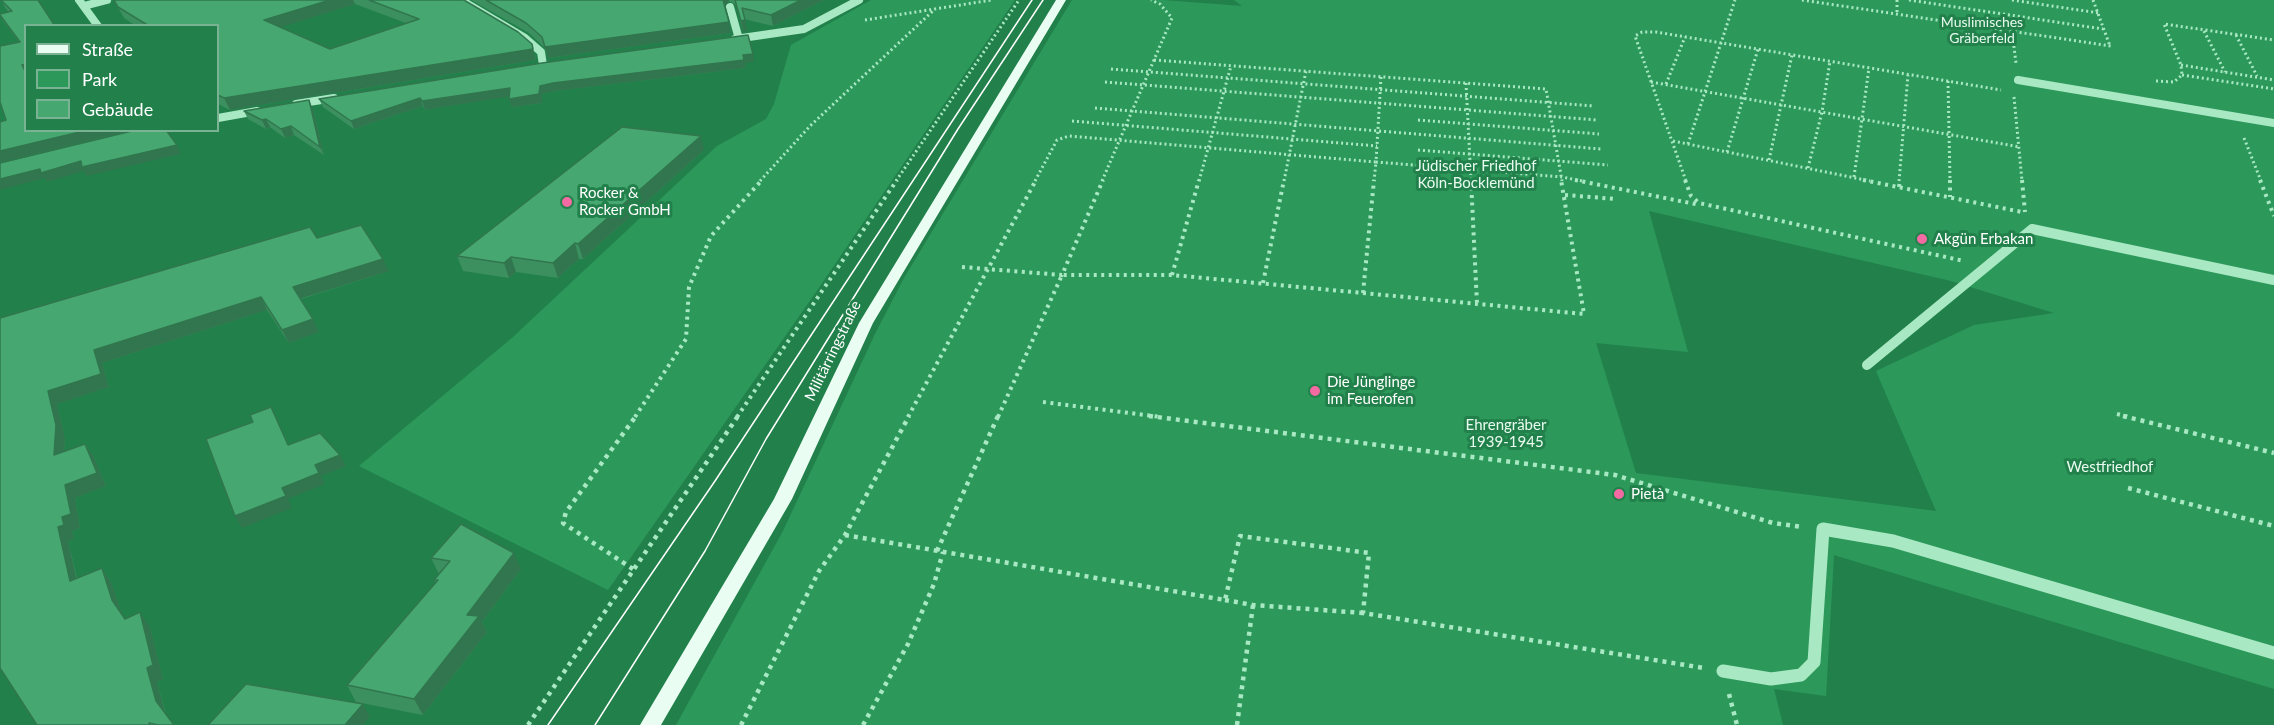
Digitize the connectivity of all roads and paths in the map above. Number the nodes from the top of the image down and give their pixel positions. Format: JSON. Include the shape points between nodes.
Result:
{"nodes":[{"id":1,"x":107,"y":0,"type":"edge"},
{"id":2,"x":461,"y":0,"type":"edge"},
{"id":3,"x":859,"y":0,"type":"edge"},
{"id":4,"x":992,"y":0,"type":"edge"},
{"id":5,"x":1019,"y":0,"type":"edge"},
{"id":6,"x":1061,"y":0,"type":"edge"},
{"id":7,"x":1151,"y":0,"type":"edge"},
{"id":8,"x":1736,"y":0,"type":"edge"},
{"id":9,"x":1802,"y":0,"type":"edge"},
{"id":10,"x":1897,"y":0,"type":"edge"},
{"id":11,"x":1909,"y":0,"type":"edge"},
{"id":12,"x":2012,"y":0,"type":"edge"},
{"id":13,"x":2093,"y":0,"type":"edge"},
{"id":14,"x":81,"y":3,"type":"edge"},
{"id":15,"x":730,"y":7,"type":"dead end"},
{"id":16,"x":2099,"y":13,"type":"junction"},
{"id":17,"x":1897,"y":14,"type":"junction"},
{"id":18,"x":97,"y":24,"type":"edge"},
{"id":19,"x":2103,"y":29,"type":"junction"},
{"id":20,"x":2204,"y":30,"type":"junction"},
{"id":21,"x":2012,"y":31,"type":"junction"},
{"id":22,"x":2235,"y":34,"type":"junction"},
{"id":23,"x":1685,"y":37,"type":"junction"},
{"id":24,"x":739,"y":39,"type":"junction"},
{"id":25,"x":727,"y":40,"type":"edge"},
{"id":26,"x":2274,"y":40,"type":"edge"},
{"id":27,"x":1720,"y":42,"type":"junction"},
{"id":28,"x":1758,"y":49,"type":"junction"},
{"id":29,"x":1792,"y":55,"type":"junction"},
{"id":30,"x":1155,"y":60,"type":"junction"},
{"id":31,"x":1830,"y":61,"type":"junction"},
{"id":32,"x":2015,"y":61,"type":"junction"},
{"id":33,"x":2027,"y":63,"type":"dead end"},
{"id":34,"x":555,"y":64,"type":"edge"},
{"id":35,"x":543,"y":65,"type":"junction"},
{"id":36,"x":2181,"y":65,"type":"junction"},
{"id":37,"x":1231,"y":66,"type":"junction"},
{"id":38,"x":532,"y":67,"type":"edge"},
{"id":39,"x":1869,"y":68,"type":"junction"},
{"id":40,"x":1111,"y":69,"type":"dead end"},
{"id":41,"x":1306,"y":71,"type":"junction"},
{"id":42,"x":1149,"y":72,"type":"junction"},
{"id":43,"x":2225,"y":72,"type":"junction"},
{"id":44,"x":1908,"y":75,"type":"junction"},
{"id":45,"x":2182,"y":75,"type":"junction"},
{"id":46,"x":1381,"y":77,"type":"junction"},
{"id":47,"x":2257,"y":77,"type":"junction"},
{"id":48,"x":1227,"y":78,"type":"junction"},
{"id":49,"x":2018,"y":80,"type":"junction"},
{"id":50,"x":2274,"y":80,"type":"edge"},
{"id":51,"x":1948,"y":81,"type":"junction"},
{"id":52,"x":2152,"y":81,"type":"dead end"},
{"id":53,"x":1105,"y":82,"type":"dead end"},
{"id":54,"x":1650,"y":82,"type":"junction"},
{"id":55,"x":1466,"y":83,"type":"junction"},
{"id":56,"x":1303,"y":84,"type":"junction"},
{"id":57,"x":1666,"y":84,"type":"junction"},
{"id":58,"x":1144,"y":85,"type":"junction"},
{"id":59,"x":2274,"y":89,"type":"edge"},
{"id":60,"x":1380,"y":90,"type":"junction"},
{"id":61,"x":1223,"y":91,"type":"junction"},
{"id":62,"x":1705,"y":91,"type":"junction"},
{"id":63,"x":2014,"y":92,"type":"junction"},
{"id":64,"x":344,"y":96,"type":"edge"},
{"id":65,"x":1467,"y":96,"type":"junction"},
{"id":66,"x":1301,"y":97,"type":"junction"},
{"id":67,"x":1742,"y":98,"type":"junction"},
{"id":68,"x":1548,"y":102,"type":"junction"},
{"id":69,"x":1380,"y":103,"type":"junction"},
{"id":70,"x":1782,"y":105,"type":"junction"},
{"id":71,"x":286,"y":106,"type":"edge"},
{"id":72,"x":1594,"y":106,"type":"dead end"},
{"id":73,"x":1095,"y":108,"type":"dead end"},
{"id":74,"x":263,"y":110,"type":"edge"},
{"id":75,"x":1468,"y":110,"type":"junction"},
{"id":76,"x":1133,"y":111,"type":"junction"},
{"id":77,"x":1822,"y":112,"type":"junction"},
{"id":78,"x":1551,"y":117,"type":"junction"},
{"id":79,"x":2236,"y":117,"type":"junction"},
{"id":80,"x":219,"y":118,"type":"edge"},
{"id":81,"x":1216,"y":118,"type":"junction"},
{"id":82,"x":1418,"y":120,"type":"dead end"},
{"id":83,"x":1597,"y":120,"type":"dead end"},
{"id":84,"x":1864,"y":120,"type":"junction"},
{"id":85,"x":1072,"y":121,"type":"dead end"},
{"id":86,"x":2274,"y":123,"type":"edge"},
{"id":87,"x":1295,"y":124,"type":"junction"},
{"id":88,"x":1468,"y":124,"type":"junction"},
{"id":89,"x":1127,"y":125,"type":"junction"},
{"id":90,"x":1905,"y":127,"type":"junction"},
{"id":91,"x":1554,"y":130,"type":"junction"},
{"id":92,"x":1378,"y":131,"type":"junction"},
{"id":93,"x":1212,"y":132,"type":"junction"},
{"id":94,"x":1599,"y":134,"type":"dead end"},
{"id":95,"x":1950,"y":135,"type":"junction"},
{"id":96,"x":1469,"y":138,"type":"junction"},
{"id":97,"x":1292,"y":139,"type":"junction"},
{"id":98,"x":1120,"y":141,"type":"junction"},
{"id":99,"x":1673,"y":141,"type":"junction"},
{"id":100,"x":1688,"y":144,"type":"junction"},
{"id":101,"x":1556,"y":145,"type":"junction"},
{"id":102,"x":1377,"y":146,"type":"junction"},
{"id":103,"x":2020,"y":147,"type":"junction"},
{"id":104,"x":1208,"y":148,"type":"junction"},
{"id":105,"x":1601,"y":149,"type":"dead end"},
{"id":106,"x":1418,"y":150,"type":"dead end"},
{"id":107,"x":1727,"y":152,"type":"junction"},
{"id":108,"x":1289,"y":154,"type":"junction"},
{"id":109,"x":1470,"y":154,"type":"junction"},
{"id":110,"x":1769,"y":160,"type":"junction"},
{"id":111,"x":1559,"y":161,"type":"junction"},
{"id":112,"x":1376,"y":162,"type":"junction"},
{"id":113,"x":1608,"y":165,"type":"dead end"},
{"id":114,"x":1808,"y":168,"type":"junction"},
{"id":115,"x":1471,"y":170,"type":"junction"},
{"id":116,"x":1562,"y":177,"type":"junction"},
{"id":117,"x":1854,"y":177,"type":"junction"},
{"id":118,"x":1899,"y":187,"type":"junction"},
{"id":119,"x":1565,"y":195,"type":"junction"},
{"id":120,"x":1950,"y":197,"type":"junction"},
{"id":121,"x":1616,"y":200,"type":"dead end"},
{"id":122,"x":1716,"y":208,"type":"junction"},
{"id":123,"x":2025,"y":212,"type":"junction"},
{"id":124,"x":2274,"y":216,"type":"edge"},
{"id":125,"x":2032,"y":230,"type":"junction"},
{"id":126,"x":1986,"y":266,"type":"junction"},
{"id":127,"x":962,"y":267,"type":"dead end"},
{"id":128,"x":988,"y":269,"type":"junction"},
{"id":129,"x":1062,"y":275,"type":"junction"},
{"id":130,"x":1172,"y":275,"type":"junction"},
{"id":131,"x":2274,"y":280,"type":"edge"},
{"id":132,"x":1263,"y":283,"type":"junction"},
{"id":133,"x":1363,"y":293,"type":"junction"},
{"id":134,"x":1477,"y":304,"type":"junction"},
{"id":135,"x":1867,"y":366,"type":"dead end"},
{"id":136,"x":1043,"y":402,"type":"dead end"},
{"id":137,"x":2117,"y":414,"type":"dead end"},
{"id":138,"x":2274,"y":453,"type":"edge"},
{"id":139,"x":2128,"y":488,"type":"dead end"},
{"id":140,"x":2274,"y":526,"type":"edge"},
{"id":141,"x":1823,"y":529,"type":"junction"},
{"id":142,"x":845,"y":535,"type":"junction"},
{"id":143,"x":940,"y":552,"type":"junction"},
{"id":144,"x":633,"y":569,"type":"junction"},
{"id":145,"x":1225,"y":600,"type":"junction"},
{"id":146,"x":1253,"y":605,"type":"junction"},
{"id":147,"x":1363,"y":613,"type":"junction"},
{"id":148,"x":2274,"y":653,"type":"edge"},
{"id":149,"x":1723,"y":671,"type":"junction"},
{"id":150,"x":528,"y":725,"type":"edge"},
{"id":151,"x":650,"y":725,"type":"edge"},
{"id":152,"x":741,"y":725,"type":"edge"},
{"id":153,"x":863,"y":725,"type":"edge"},
{"id":154,"x":1237,"y":725,"type":"edge"},
{"id":155,"x":1737,"y":725,"type":"edge"}],
"edges":[{"from":1,"to":14,"type":"street"},
{"from":2,"to":35,"type":"street","via":[[525,38],[541,52]]},
{"from":3,"to":24,"type":"street","via":[[804,29]]},
{"from":4,"to":144,"type":"path","via":[[935,9],[810,126],[711,236],[690,286],[686,339],[566,512],[563,523]]},
{"from":5,"to":144,"type":"path"},
{"from":6,"to":151,"type":"main road","name":"Militärringstraße","via":[[866,323],[783,499]]},
{"from":7,"to":30,"type":"path","via":[[1161,4],[1172,18]]},
{"from":8,"to":27,"type":"path"},
{"from":9,"to":17,"type":"path"},
{"from":10,"to":17,"type":"path"},
{"from":11,"to":19,"type":"path"},
{"from":12,"to":16,"type":"path"},
{"from":13,"to":16,"type":"path"},
{"from":14,"to":18,"type":"street"},
{"from":15,"to":24,"type":"street"},
{"from":16,"to":19,"type":"path"},
{"from":17,"to":21,"type":"path"},
{"from":19,"to":21,"type":"path","via":[[2111,46]]},
{"from":20,"to":22,"type":"path"},
{"from":20,"to":36,"type":"path","via":[[2164,24]]},
{"from":20,"to":43,"type":"path"},
{"from":21,"to":32,"type":"path"},
{"from":22,"to":26,"type":"path"},
{"from":22,"to":47,"type":"path"},
{"from":23,"to":27,"type":"path"},
{"from":23,"to":54,"type":"path","via":[[1649,32],[1635,36]]},
{"from":23,"to":57,"type":"path"},
{"from":24,"to":25,"type":"street"},
{"from":27,"to":28,"type":"path"},
{"from":27,"to":62,"type":"path"},
{"from":28,"to":29,"type":"path"},
{"from":28,"to":67,"type":"path"},
{"from":29,"to":31,"type":"path"},
{"from":29,"to":70,"type":"path"},
{"from":30,"to":37,"type":"path"},
{"from":30,"to":42,"type":"path"},
{"from":31,"to":39,"type":"path"},
{"from":31,"to":77,"type":"path"},
{"from":32,"to":33,"type":"path"},
{"from":32,"to":49,"type":"path"},
{"from":34,"to":35,"type":"street"},
{"from":35,"to":38,"type":"street"},
{"from":36,"to":43,"type":"path"},
{"from":36,"to":45,"type":"path"},
{"from":37,"to":41,"type":"path"},
{"from":37,"to":48,"type":"path"},
{"from":39,"to":44,"type":"path"},
{"from":39,"to":84,"type":"path"},
{"from":40,"to":42,"type":"path"},
{"from":41,"to":46,"type":"path"},
{"from":41,"to":56,"type":"path"},
{"from":42,"to":48,"type":"path"},
{"from":42,"to":58,"type":"path"},
{"from":43,"to":47,"type":"path"},
{"from":44,"to":51,"type":"path"},
{"from":44,"to":90,"type":"path"},
{"from":45,"to":52,"type":"path","via":[[2174,82]]},
{"from":45,"to":59,"type":"path"},
{"from":46,"to":55,"type":"path"},
{"from":46,"to":60,"type":"path"},
{"from":47,"to":50,"type":"path"},
{"from":48,"to":56,"type":"path"},
{"from":48,"to":61,"type":"path"},
{"from":49,"to":63,"type":"path"},
{"from":49,"to":79,"type":"street"},
{"from":51,"to":63,"type":"path"},
{"from":51,"to":95,"type":"path"},
{"from":53,"to":58,"type":"path"},
{"from":54,"to":57,"type":"path"},
{"from":54,"to":99,"type":"path"},
{"from":55,"to":65,"type":"path"},
{"from":55,"to":68,"type":"path","via":[[1546,89]]},
{"from":56,"to":60,"type":"path"},
{"from":56,"to":66,"type":"path"},
{"from":57,"to":62,"type":"path"},
{"from":58,"to":61,"type":"path"},
{"from":58,"to":76,"type":"path"},
{"from":60,"to":65,"type":"path"},
{"from":60,"to":69,"type":"path"},
{"from":61,"to":66,"type":"path"},
{"from":61,"to":81,"type":"path"},
{"from":62,"to":67,"type":"path"},
{"from":62,"to":100,"type":"path"},
{"from":63,"to":103,"type":"path"},
{"from":64,"to":71,"type":"street"},
{"from":65,"to":68,"type":"path"},
{"from":65,"to":75,"type":"path"},
{"from":66,"to":69,"type":"path"},
{"from":66,"to":87,"type":"path"},
{"from":67,"to":70,"type":"path"},
{"from":67,"to":107,"type":"path"},
{"from":68,"to":72,"type":"path"},
{"from":68,"to":78,"type":"path"},
{"from":69,"to":75,"type":"path"},
{"from":69,"to":92,"type":"path"},
{"from":70,"to":77,"type":"path"},
{"from":70,"to":110,"type":"path"},
{"from":73,"to":76,"type":"path"},
{"from":74,"to":80,"type":"street"},
{"from":75,"to":78,"type":"path"},
{"from":75,"to":88,"type":"path"},
{"from":76,"to":81,"type":"path"},
{"from":76,"to":89,"type":"path"},
{"from":77,"to":84,"type":"path"},
{"from":77,"to":114,"type":"path"},
{"from":78,"to":83,"type":"path"},
{"from":78,"to":91,"type":"path"},
{"from":79,"to":86,"type":"street"},
{"from":79,"to":124,"type":"path"},
{"from":81,"to":87,"type":"path"},
{"from":81,"to":93,"type":"path"},
{"from":82,"to":88,"type":"path"},
{"from":84,"to":90,"type":"path"},
{"from":84,"to":117,"type":"path"},
{"from":85,"to":89,"type":"path"},
{"from":87,"to":92,"type":"path"},
{"from":87,"to":97,"type":"path"},
{"from":88,"to":91,"type":"path"},
{"from":88,"to":96,"type":"path"},
{"from":89,"to":93,"type":"path"},
{"from":89,"to":98,"type":"path"},
{"from":90,"to":95,"type":"path"},
{"from":90,"to":118,"type":"path"},
{"from":91,"to":94,"type":"path"},
{"from":91,"to":101,"type":"path"},
{"from":92,"to":96,"type":"path"},
{"from":92,"to":102,"type":"path"},
{"from":93,"to":97,"type":"path"},
{"from":93,"to":104,"type":"path"},
{"from":95,"to":103,"type":"path"},
{"from":95,"to":120,"type":"path"},
{"from":96,"to":101,"type":"path"},
{"from":96,"to":109,"type":"path"},
{"from":97,"to":102,"type":"path"},
{"from":97,"to":108,"type":"path"},
{"from":98,"to":104,"type":"path"},
{"from":98,"to":128,"type":"path","via":[[1069,136],[1057,140]]},
{"from":98,"to":129,"type":"path"},
{"from":99,"to":100,"type":"path"},
{"from":99,"to":122,"type":"path","via":[[1691,196]]},
{"from":100,"to":107,"type":"path"},
{"from":101,"to":105,"type":"path"},
{"from":101,"to":111,"type":"path"},
{"from":102,"to":112,"type":"path"},
{"from":103,"to":123,"type":"path"},
{"from":104,"to":108,"type":"path"},
{"from":104,"to":130,"type":"path"},
{"from":106,"to":109,"type":"path"},
{"from":107,"to":110,"type":"path"},
{"from":108,"to":112,"type":"path"},
{"from":108,"to":132,"type":"path"},
{"from":109,"to":111,"type":"path"},
{"from":109,"to":115,"type":"path"},
{"from":110,"to":114,"type":"path"},
{"from":111,"to":113,"type":"path"},
{"from":111,"to":116,"type":"path"},
{"from":112,"to":115,"type":"path"},
{"from":112,"to":133,"type":"path"},
{"from":114,"to":117,"type":"path"},
{"from":115,"to":116,"type":"path"},
{"from":115,"to":134,"type":"path"},
{"from":116,"to":119,"type":"path"},
{"from":116,"to":122,"type":"path"},
{"from":117,"to":118,"type":"path"},
{"from":118,"to":120,"type":"path"},
{"from":119,"to":121,"type":"path"},
{"from":119,"to":134,"type":"path","via":[[1584,314]]},
{"from":120,"to":123,"type":"path"},
{"from":122,"to":126,"type":"path"},
{"from":123,"to":125,"type":"path"},
{"from":125,"to":126,"type":"street"},
{"from":125,"to":131,"type":"street"},
{"from":126,"to":135,"type":"street"},
{"from":127,"to":128,"type":"path"},
{"from":128,"to":129,"type":"path"},
{"from":128,"to":142,"type":"path"},
{"from":129,"to":130,"type":"path"},
{"from":129,"to":143,"type":"path"},
{"from":130,"to":132,"type":"path"},
{"from":132,"to":133,"type":"path"},
{"from":133,"to":134,"type":"path"},
{"from":136,"to":141,"type":"path","via":[[1616,475],[1773,523]]},
{"from":137,"to":138,"type":"path"},
{"from":139,"to":140,"type":"path"},
{"from":141,"to":148,"type":"street","via":[[1893,541]]},
{"from":141,"to":149,"type":"street","via":[[1814,662],[1801,675],[1771,679]]},
{"from":142,"to":143,"type":"path"},
{"from":142,"to":152,"type":"path","via":[[819,571]]},
{"from":143,"to":145,"type":"path"},
{"from":143,"to":153,"type":"path","via":[[934,584],[908,644]]},
{"from":144,"to":150,"type":"path"},
{"from":145,"to":146,"type":"path"},
{"from":145,"to":147,"type":"path","via":[[1240,536],[1369,553]]},
{"from":146,"to":147,"type":"path"},
{"from":146,"to":154,"type":"path"},
{"from":147,"to":149,"type":"path"},
{"from":149,"to":155,"type":"path"}]}
